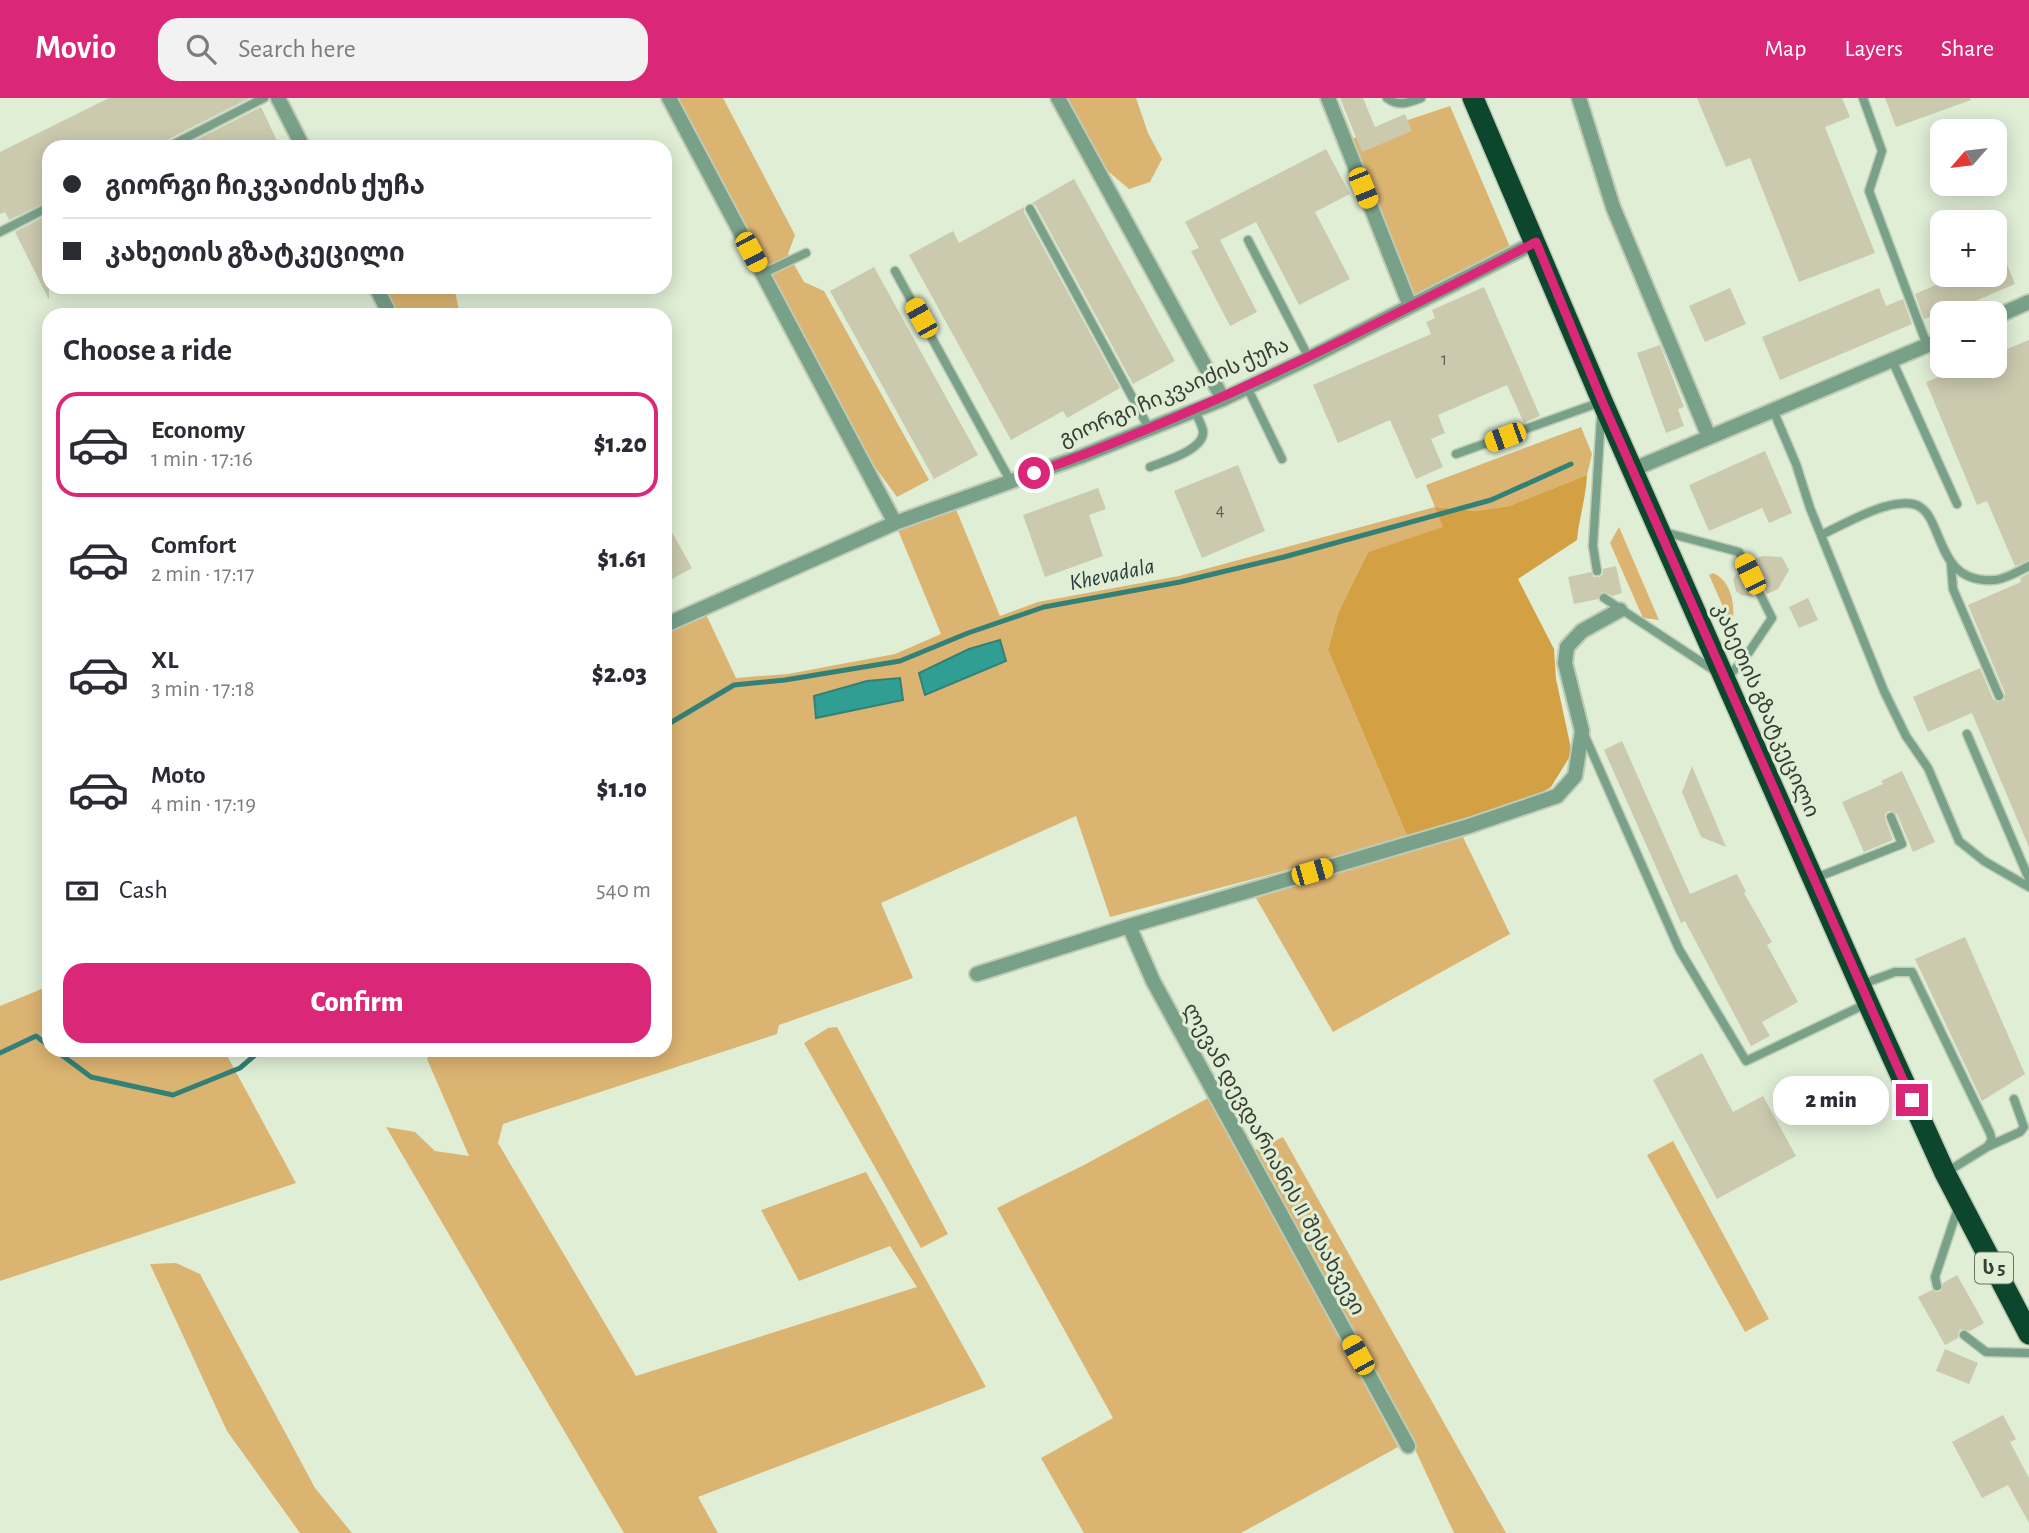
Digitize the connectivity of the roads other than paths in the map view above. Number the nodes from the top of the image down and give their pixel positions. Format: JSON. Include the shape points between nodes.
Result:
{"nodes":[{"id":1,"x":264,"y":98,"type":"edge"},
{"id":2,"x":278,"y":98,"type":"edge"},
{"id":3,"x":669,"y":98,"type":"edge"},
{"id":4,"x":1058,"y":98,"type":"edge"},
{"id":5,"x":1328,"y":98,"type":"edge"},
{"id":6,"x":1387,"y":98,"type":"edge"},
{"id":7,"x":1421,"y":98,"type":"edge"},
{"id":8,"x":1473,"y":98,"type":"edge"},
{"id":9,"x":1579,"y":98,"type":"edge"},
{"id":10,"x":1863,"y":98,"type":"edge"},
{"id":11,"x":182,"y":140,"type":"edge"},
{"id":12,"x":299,"y":140,"type":"edge"},
{"id":13,"x":1030,"y":209,"type":"dead end"},
{"id":14,"x":42,"y":211,"type":"edge"},
{"id":15,"x":0,"y":232,"type":"edge"},
{"id":16,"x":1248,"y":240,"type":"dead end"},
{"id":17,"x":1536,"y":242,"type":"junction"},
{"id":18,"x":806,"y":253,"type":"dead end"},
{"id":19,"x":895,"y":271,"type":"dead end"},
{"id":20,"x":762,"y":274,"type":"junction"},
{"id":21,"x":2029,"y":302,"type":"edge"},
{"id":22,"x":1410,"y":306,"type":"junction"},
{"id":23,"x":2007,"y":312,"type":"edge"},
{"id":24,"x":1930,"y":344,"type":"edge"},
{"id":25,"x":1927,"y":345,"type":"junction"},
{"id":26,"x":1309,"y":358,"type":"junction"},
{"id":27,"x":1892,"y":360,"type":"junction"},
{"id":28,"x":1247,"y":387,"type":"junction"},
{"id":29,"x":1223,"y":399,"type":"junction"},
{"id":30,"x":1602,"y":401,"type":"junction"},
{"id":31,"x":1194,"y":410,"type":"junction"},
{"id":32,"x":1773,"y":410,"type":"junction"},
{"id":33,"x":1150,"y":430,"type":"junction"},
{"id":34,"x":1709,"y":437,"type":"junction"},
{"id":35,"x":1456,"y":454,"type":"dead end"},
{"id":36,"x":1282,"y":459,"type":"dead end"},
{"id":37,"x":1150,"y":467,"type":"dead end"},
{"id":38,"x":1634,"y":469,"type":"junction"},
{"id":39,"x":1011,"y":482,"type":"junction"},
{"id":40,"x":1957,"y":504,"type":"dead end"},
{"id":41,"x":895,"y":523,"type":"junction"},
{"id":42,"x":1660,"y":531,"type":"junction"},
{"id":43,"x":1821,"y":535,"type":"junction"},
{"id":44,"x":1951,"y":564,"type":"junction"},
{"id":45,"x":2029,"y":566,"type":"edge"},
{"id":46,"x":1597,"y":571,"type":"dead end"},
{"id":47,"x":1604,"y":598,"type":"dead end"},
{"id":48,"x":1620,"y":610,"type":"junction"},
{"id":49,"x":672,"y":622,"type":"edge"},
{"id":50,"x":1727,"y":679,"type":"junction"},
{"id":51,"x":1999,"y":696,"type":"dead end"},
{"id":52,"x":1582,"y":731,"type":"junction"},
{"id":53,"x":1967,"y":734,"type":"dead end"},
{"id":54,"x":1891,"y":817,"type":"dead end"},
{"id":55,"x":1813,"y":879,"type":"junction"},
{"id":56,"x":2029,"y":879,"type":"edge"},
{"id":57,"x":2029,"y":887,"type":"edge"},
{"id":58,"x":1129,"y":926,"type":"junction"},
{"id":59,"x":977,"y":974,"type":"dead end"},
{"id":60,"x":1864,"y":994,"type":"junction"},
{"id":61,"x":2014,"y":1099,"type":"dead end"},
{"id":62,"x":1987,"y":1147,"type":"junction"},
{"id":63,"x":1945,"y":1173,"type":"junction"},
{"id":64,"x":1959,"y":1202,"type":"junction"},
{"id":65,"x":1937,"y":1286,"type":"dead end"},
{"id":66,"x":2029,"y":1334,"type":"edge"},
{"id":67,"x":1964,"y":1335,"type":"dead end"},
{"id":68,"x":2029,"y":1353,"type":"edge"},
{"id":69,"x":1408,"y":1446,"type":"dead end"}],
"edges":[{"from":1,"to":11,"type":"lane"},
{"from":2,"to":12,"type":"street"},
{"from":3,"to":20,"type":"street"},
{"from":4,"to":29,"type":"street"},
{"from":5,"to":22,"type":"street"},
{"from":6,"to":7,"type":"lane","via":[[1405,104]]},
{"from":8,"to":17,"type":"highway","name":"კახეთის გზატკეცილი","number":"ს 5"},
{"from":9,"to":34,"type":"street","via":[[1613,207]]},
{"from":10,"to":25,"type":"lane","via":[[1882,151],[1869,191]]},
{"from":13,"to":33,"type":"lane"},
{"from":14,"to":15,"type":"lane"},
{"from":16,"to":26,"type":"lane"},
{"from":17,"to":22,"type":"street","name":"გიორგი ჩიკვაიძის ქუჩა"},
{"from":17,"to":30,"type":"highway","name":"კახეთის გზატკეცილი","number":"ს 5"},
{"from":18,"to":20,"type":"lane"},
{"from":19,"to":39,"type":"lane"},
{"from":20,"to":41,"type":"street"},
{"from":21,"to":23,"type":"street"},
{"from":22,"to":26,"type":"street","name":"გიორგი ჩიკვაიძის ქუჩა"},
{"from":24,"to":25,"type":"street"},
{"from":25,"to":27,"type":"street"},
{"from":26,"to":28,"type":"street","name":"გიორგი ჩიკვაიძის ქუჩა"},
{"from":27,"to":32,"type":"street"},
{"from":27,"to":40,"type":"lane"},
{"from":28,"to":29,"type":"street","name":"გიორგი ჩიკვაიძის ქუჩა"},
{"from":28,"to":36,"type":"lane"},
{"from":29,"to":31,"type":"street","name":"გიორგი ჩიკვაიძის ქუჩა"},
{"from":30,"to":35,"type":"lane"},
{"from":30,"to":38,"type":"highway","name":"კახეთის გზატკეცილი","number":"ს 5"},
{"from":30,"to":46,"type":"lane","via":[[1593,546]]},
{"from":31,"to":33,"type":"street","name":"გიორგი ჩიკვაიძის ქუჩა"},
{"from":31,"to":37,"type":"lane","via":[[1203,431],[1201,440],[1194,448]]},
{"from":32,"to":34,"type":"street"},
{"from":32,"to":43,"type":"lane"},
{"from":33,"to":39,"type":"street","name":"გიორგი ჩიკვაიძის ქუჩა"},
{"from":34,"to":38,"type":"street"},
{"from":38,"to":42,"type":"highway","name":"კახეთის გზატკეცილი","number":"ს 5"},
{"from":39,"to":41,"type":"street","name":"გიორგი ჩიკვაიძის ქუჩა"},
{"from":41,"to":49,"type":"street","name":"გიორგი ჩიკვაიძის ქუჩა"},
{"from":42,"to":50,"type":"highway","name":"კახეთის გზატკეცილი","number":"ს 5"},
{"from":42,"to":50,"type":"lane","via":[[1739,552],[1772,618]]},
{"from":43,"to":44,"type":"lane","via":[[1890,505],[1915,504],[1927,514]]},
{"from":43,"to":57,"type":"lane","via":[[1884,691],[1928,768],[1959,841],[1984,862]]},
{"from":44,"to":45,"type":"lane","via":[[1966,576],[1995,580]]},
{"from":44,"to":51,"type":"lane","via":[[1953,589]]},
{"from":47,"to":48,"type":"lane"},
{"from":48,"to":50,"type":"lane"},
{"from":48,"to":52,"type":"street","via":[[1582,632],[1567,647],[1565,663]]},
{"from":50,"to":55,"type":"highway","name":"კახეთის გზატკეცილი","number":"ს 5"},
{"from":52,"to":58,"type":"street","via":[[1575,776],[1557,796]]},
{"from":52,"to":60,"type":"lane","via":[[1679,948],[1746,1061]]},
{"from":53,"to":56,"type":"lane"},
{"from":54,"to":55,"type":"lane","via":[[1902,844]]},
{"from":55,"to":60,"type":"highway","name":"კახეთის გზატკეცილი","number":"ს 5"},
{"from":58,"to":59,"type":"street"},
{"from":58,"to":69,"type":"street","name":"ლევან დევდარიანის II შესახვევი","via":[[1153,981]]},
{"from":60,"to":62,"type":"lane","via":[[1895,972],[1912,972],[1990,1133]]},
{"from":60,"to":63,"type":"highway","name":"კახეთის გზატკეცილი","number":"ს 5"},
{"from":61,"to":62,"type":"lane","via":[[2024,1128]]},
{"from":62,"to":63,"type":"lane"},
{"from":63,"to":64,"type":"highway","name":"კახეთის გზატკეცილი","number":"ს 5"},
{"from":64,"to":65,"type":"lane"},
{"from":64,"to":66,"type":"highway","name":"კახეთის გზატკეცილი","number":"ს 5"},
{"from":67,"to":68,"type":"lane","via":[[1986,1352]]}]}
